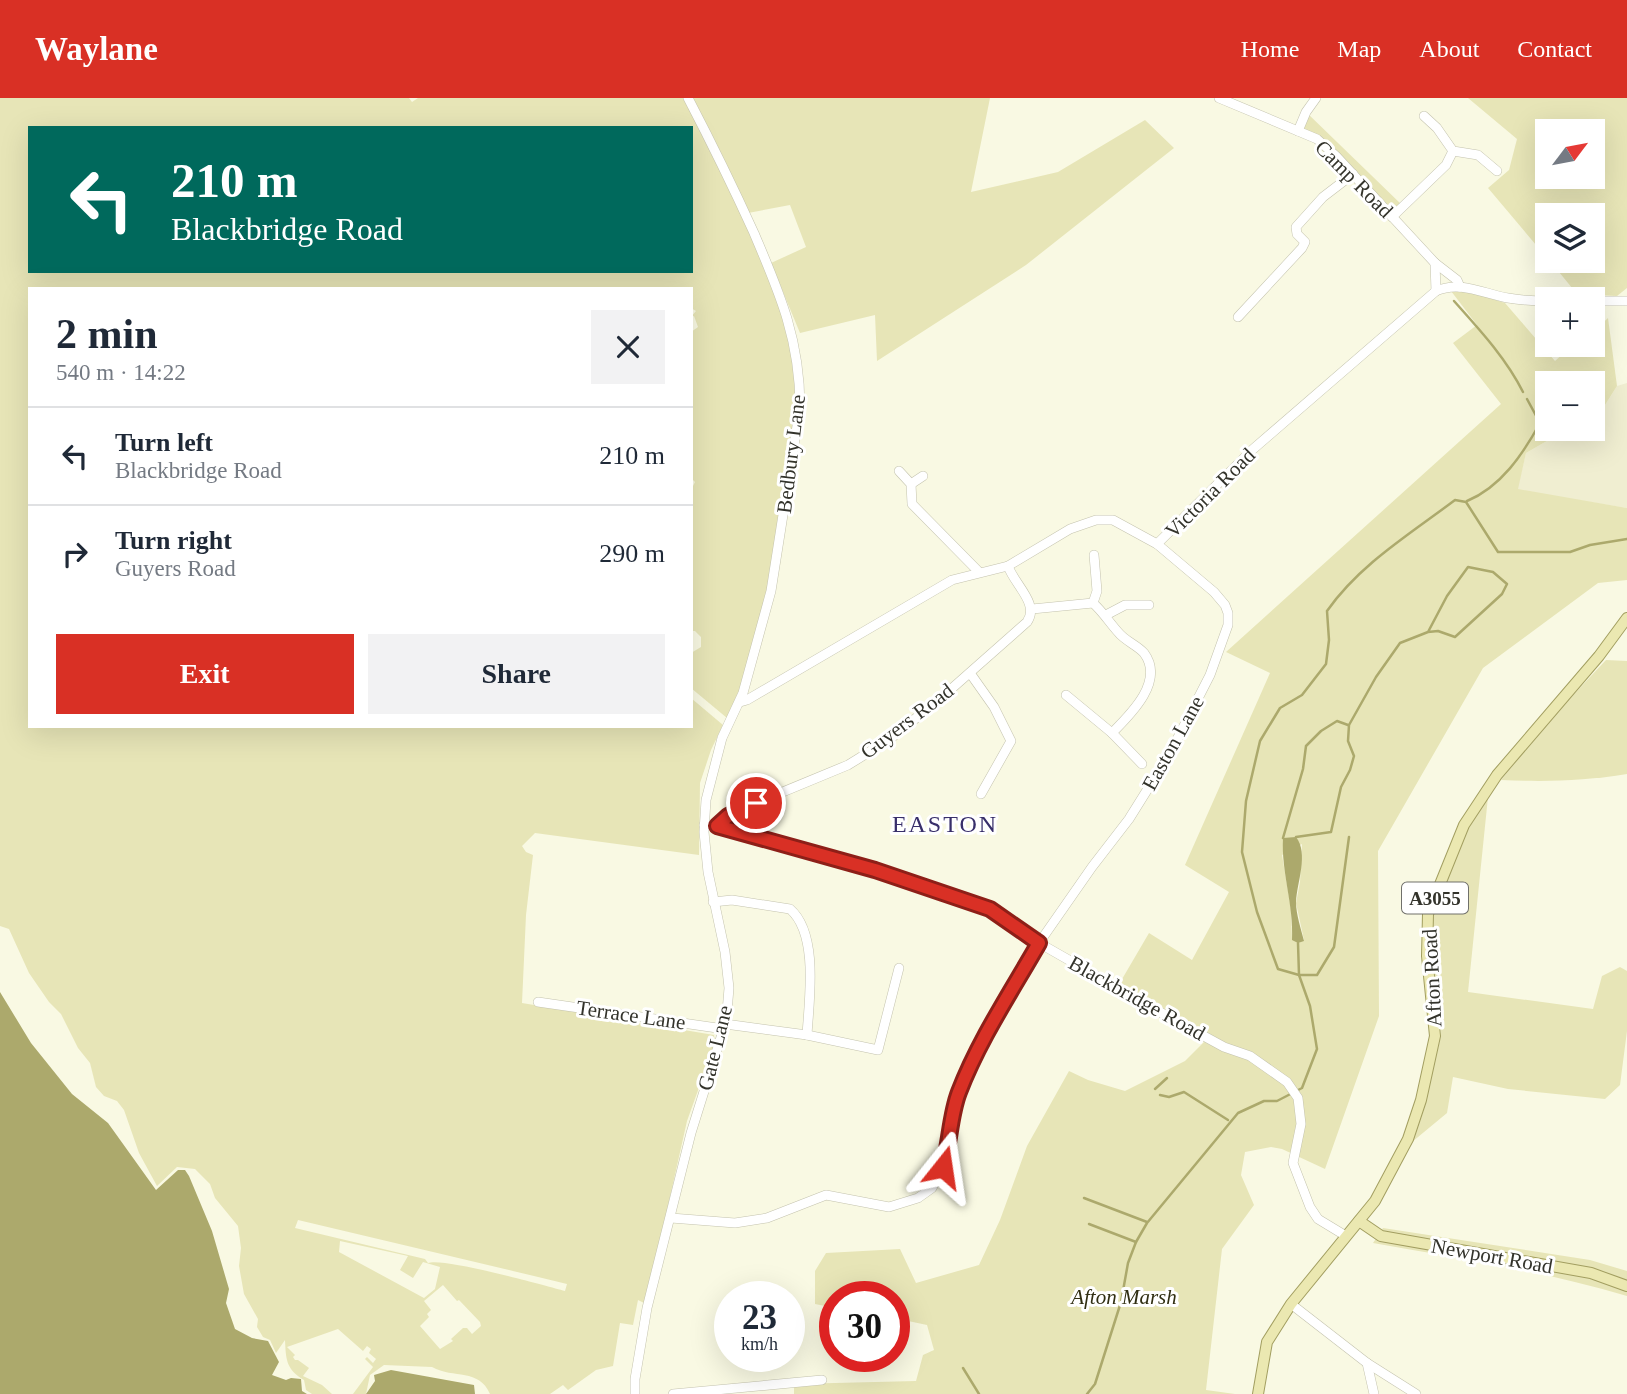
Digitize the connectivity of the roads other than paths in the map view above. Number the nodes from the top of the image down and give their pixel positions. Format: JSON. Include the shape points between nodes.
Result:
{"nodes":[{"id":1,"x":688,"y":98,"type":"edge"},
{"id":2,"x":1219,"y":98,"type":"edge"},
{"id":3,"x":1316,"y":98,"type":"edge"},
{"id":4,"x":1424,"y":116,"type":"dead end"},
{"id":5,"x":1298,"y":131,"type":"junction"},
{"id":6,"x":1453,"y":151,"type":"junction"},
{"id":7,"x":1497,"y":171,"type":"dead end"},
{"id":8,"x":1353,"y":174,"type":"junction"},
{"id":9,"x":1392,"y":217,"type":"junction"},
{"id":10,"x":1436,"y":263,"type":"junction"},
{"id":11,"x":1463,"y":287,"type":"junction"},
{"id":12,"x":1436,"y":291,"type":"junction"},
{"id":13,"x":1535,"y":300,"type":"edge"},
{"id":14,"x":1605,"y":301,"type":"edge"},
{"id":15,"x":1627,"y":302,"type":"edge"},
{"id":16,"x":1238,"y":317,"type":"dead end"},
{"id":17,"x":899,"y":471,"type":"dead end"},
{"id":18,"x":923,"y":476,"type":"dead end"},
{"id":19,"x":911,"y":484,"type":"junction"},
{"id":20,"x":1157,"y":544,"type":"junction"},
{"id":21,"x":1094,"y":555,"type":"dead end"},
{"id":22,"x":1008,"y":566,"type":"junction"},
{"id":23,"x":979,"y":572,"type":"junction"},
{"id":24,"x":1093,"y":603,"type":"junction"},
{"id":25,"x":1149,"y":605,"type":"dead end"},
{"id":26,"x":1032,"y":609,"type":"junction"},
{"id":27,"x":1106,"y":615,"type":"junction"},
{"id":28,"x":1627,"y":618,"type":"edge"},
{"id":29,"x":970,"y":673,"type":"junction"},
{"id":30,"x":1066,"y":695,"type":"dead end"},
{"id":31,"x":740,"y":702,"type":"junction"},
{"id":32,"x":1112,"y":733,"type":"junction"},
{"id":33,"x":1142,"y":764,"type":"dead end"},
{"id":34,"x":981,"y":794,"type":"dead end"},
{"id":35,"x":704,"y":825,"type":"junction"},
{"id":36,"x":717,"y":826,"type":"junction"},
{"id":37,"x":713,"y":902,"type":"junction"},
{"id":38,"x":1039,"y":943,"type":"junction"},
{"id":39,"x":900,"y":968,"type":"dead end"},
{"id":40,"x":538,"y":1002,"type":"dead end"},
{"id":41,"x":724,"y":1027,"type":"junction"},
{"id":42,"x":807,"y":1035,"type":"junction"},
{"id":43,"x":671,"y":1219,"type":"junction"},
{"id":44,"x":1359,"y":1221,"type":"junction"},
{"id":45,"x":1346,"y":1236,"type":"junction"},
{"id":46,"x":1627,"y":1286,"type":"edge"},
{"id":47,"x":1291,"y":1304,"type":"junction"},
{"id":48,"x":1367,"y":1363,"type":"junction"},
{"id":49,"x":822,"y":1380,"type":"dead end"},
{"id":50,"x":1392,"y":1380,"type":"junction"},
{"id":51,"x":1374,"y":1390,"type":"edge"},
{"id":52,"x":635,"y":1394,"type":"edge"},
{"id":53,"x":673,"y":1394,"type":"edge"},
{"id":54,"x":1258,"y":1394,"type":"edge"},
{"id":55,"x":1416,"y":1394,"type":"edge"}],
"edges":[{"from":1,"to":31,"type":"street","name":"Bedbury Lane","via":[[781,298],[791,324],[800,381],[794,454],[771,591]]},
{"from":2,"to":5,"type":"street","name":"Camp Road"},
{"from":3,"to":5,"type":"street"},
{"from":4,"to":6,"type":"street"},
{"from":5,"to":8,"type":"street","name":"Camp Road","via":[[1317,139]]},
{"from":6,"to":7,"type":"street","via":[[1478,155]]},
{"from":6,"to":9,"type":"street","via":[[1447,165]]},
{"from":8,"to":9,"type":"street","name":"Camp Road"},
{"from":8,"to":16,"type":"street","via":[[1322,197],[1296,227],[1305,242],[1302,248]]},
{"from":9,"to":10,"type":"street","name":"Camp Road"},
{"from":10,"to":11,"type":"street","name":"Camp Road"},
{"from":10,"to":12,"type":"street"},
{"from":11,"to":12,"type":"street","name":"Victoria Road"},
{"from":11,"to":13,"type":"street"},
{"from":12,"to":20,"type":"street","name":"Victoria Road","via":[[1252,450]]},
{"from":14,"to":15,"type":"street"},
{"from":17,"to":19,"type":"street"},
{"from":18,"to":19,"type":"street"},
{"from":19,"to":23,"type":"street","via":[[912,504]]},
{"from":20,"to":22,"type":"street","name":"Victoria Road","via":[[1113,520],[1096,520],[1070,529]]},
{"from":20,"to":38,"type":"street","name":"Easton Lane","via":[[1225,604],[1228,625],[1210,675],[1169,755],[1129,819]]},
{"from":21,"to":24,"type":"street","via":[[1097,592]]},
{"from":22,"to":23,"type":"street","name":"Victoria Road"},
{"from":22,"to":26,"type":"street"},
{"from":23,"to":31,"type":"street","name":"Victoria Road","via":[[944,584]]},
{"from":24,"to":26,"type":"street"},
{"from":24,"to":27,"type":"street"},
{"from":25,"to":27,"type":"street","via":[[1125,606]]},
{"from":26,"to":29,"type":"street","name":"Guyers Road","via":[[1027,622]]},
{"from":27,"to":32,"type":"street","via":[[1151,664],[1145,691]]},
{"from":28,"to":44,"type":"main road","name":"Afton Road","number":"A3055","via":[[1497,775],[1464,825],[1429,914],[1427,957],[1435,1036],[1422,1100],[1391,1174]]},
{"from":29,"to":34,"type":"street","via":[[1011,741]]},
{"from":29,"to":36,"type":"street","name":"Guyers Road","via":[[890,738],[848,765],[728,816]]},
{"from":30,"to":32,"type":"street"},
{"from":31,"to":35,"type":"street","name":"Gate Lane","via":[[712,771]]},
{"from":32,"to":33,"type":"street"},
{"from":35,"to":36,"type":"street","name":"Blackbridge Road"},
{"from":35,"to":37,"type":"street","name":"Gate Lane"},
{"from":36,"to":38,"type":"street","name":"Blackbridge Road","via":[[866,867],[990,909]]},
{"from":37,"to":41,"type":"street","name":"Gate Lane","via":[[727,970]]},
{"from":37,"to":42,"type":"street","via":[[732,900],[790,909],[797,915],[811,978]]},
{"from":38,"to":43,"type":"street","name":"Easton Lane","via":[[958,1095],[943,1167],[932,1188],[889,1207],[826,1195],[767,1218],[735,1223]]},
{"from":38,"to":45,"type":"street","name":"Blackbridge Road","via":[[1224,1047],[1250,1056],[1289,1085],[1298,1098],[1301,1124],[1293,1163],[1310,1208],[1318,1219]]},
{"from":39,"to":42,"type":"street","name":"Terrace Lane","via":[[878,1050]]},
{"from":40,"to":41,"type":"street","name":"Terrace Lane"},
{"from":41,"to":42,"type":"street","name":"Terrace Lane"},
{"from":41,"to":43,"type":"street","name":"Gate Lane","via":[[691,1133]]},
{"from":43,"to":52,"type":"street","name":"Gate Lane","via":[[642,1333]]},
{"from":44,"to":45,"type":"main road","name":"Afton Road","number":"A3055"},
{"from":44,"to":46,"type":"main road","name":"Newport Road","via":[[1381,1236],[1591,1273]]},
{"from":45,"to":47,"type":"main road","name":"Afton Road","number":"A3055"},
{"from":47,"to":48,"type":"street"},
{"from":47,"to":54,"type":"main road","name":"Afton Road","number":"A3055","via":[[1266,1342]]},
{"from":48,"to":50,"type":"street"},
{"from":48,"to":51,"type":"street"},
{"from":49,"to":53,"type":"street"},
{"from":50,"to":51,"type":"street"},
{"from":50,"to":55,"type":"street"}]}
